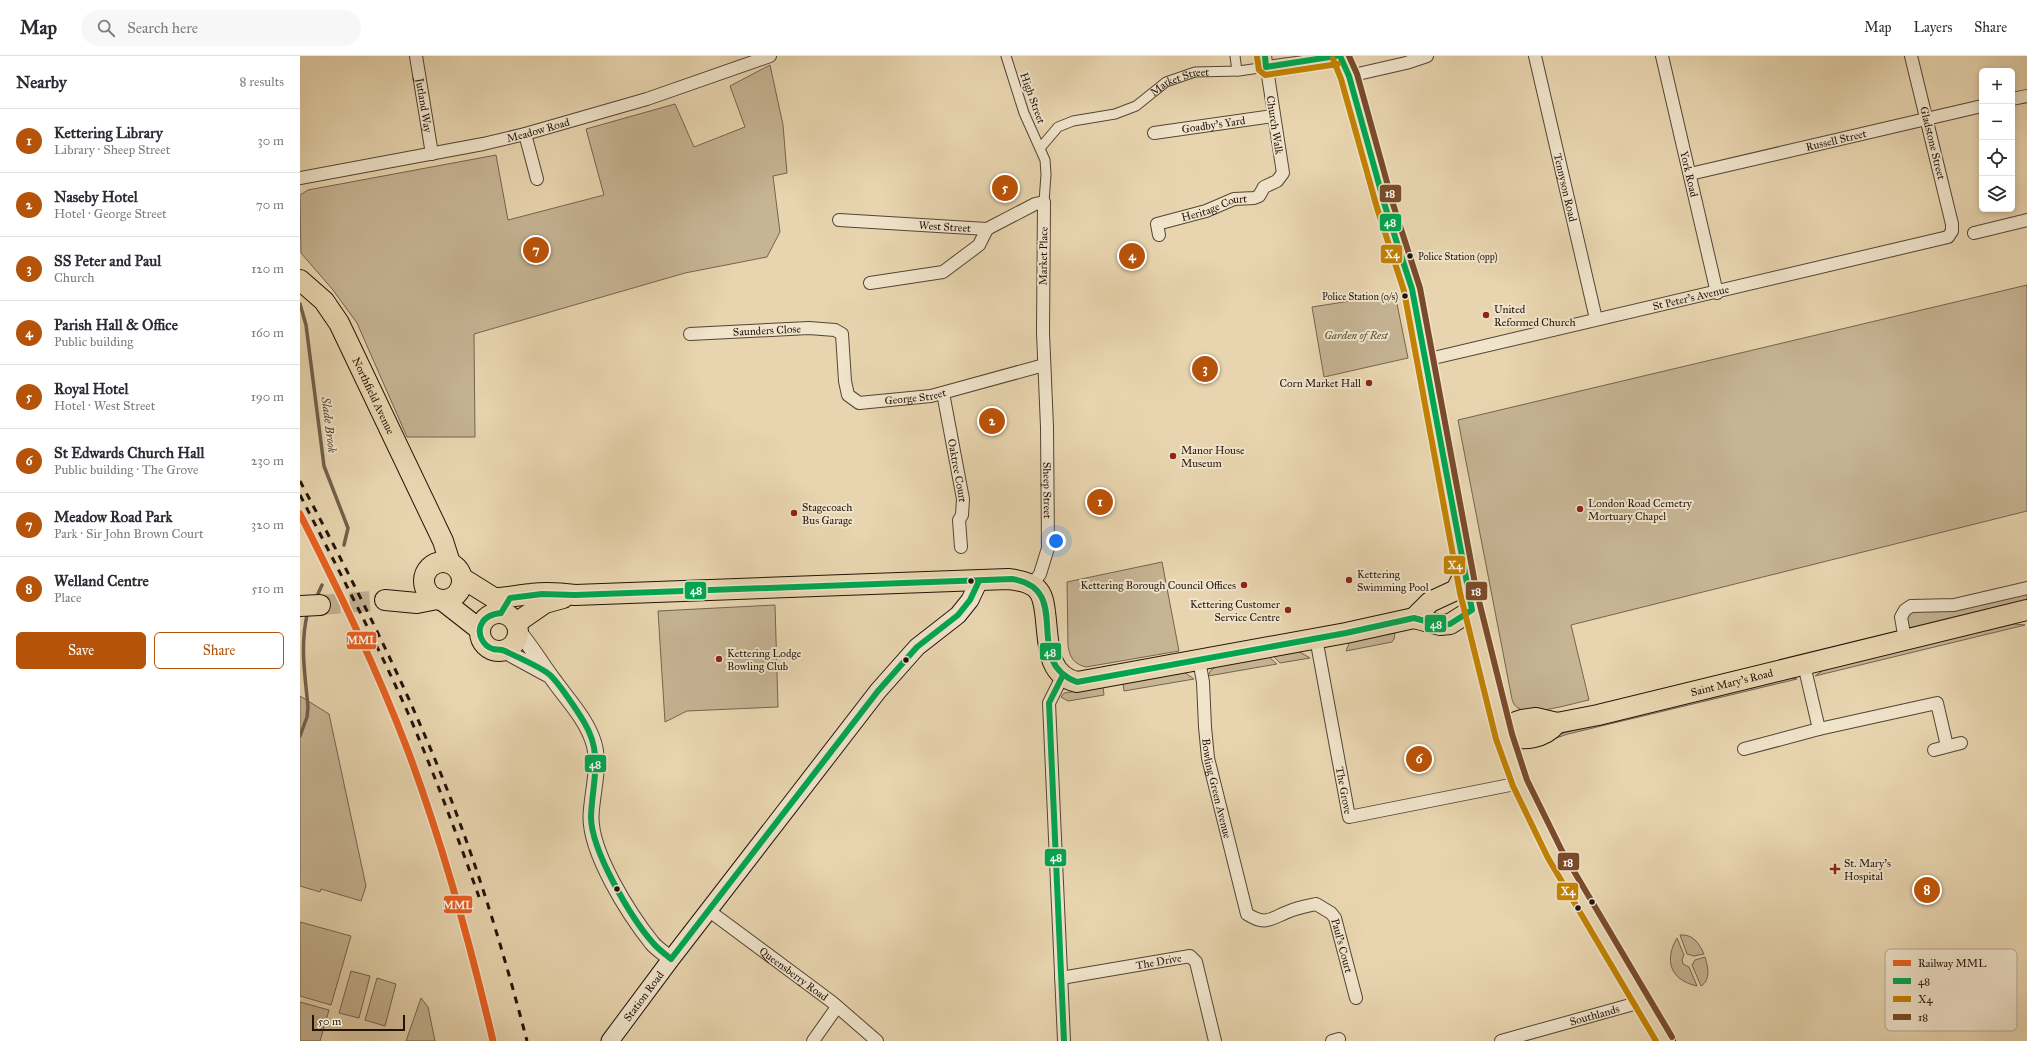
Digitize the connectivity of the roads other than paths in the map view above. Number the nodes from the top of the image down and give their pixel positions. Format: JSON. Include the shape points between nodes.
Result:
{"nodes":[{"id":1,"x":416,"y":56,"type":"edge"},
{"id":2,"x":770,"y":56,"type":"edge"},
{"id":3,"x":1006,"y":56,"type":"edge"},
{"id":4,"x":1235,"y":56,"type":"edge"},
{"id":5,"x":1336,"y":56,"type":"edge"},
{"id":6,"x":1340,"y":56,"type":"edge"},
{"id":7,"x":1427,"y":56,"type":"edge"},
{"id":8,"x":1534,"y":56,"type":"edge"},
{"id":9,"x":1662,"y":56,"type":"edge"},
{"id":10,"x":1911,"y":56,"type":"edge"},
{"id":11,"x":1265,"y":61,"type":"edge"},
{"id":12,"x":1237,"y":71,"type":"junction"},
{"id":13,"x":1349,"y":76,"type":"junction"},
{"id":14,"x":2027,"y":96,"type":"edge"},
{"id":15,"x":2015,"y":98,"type":"edge"},
{"id":16,"x":1979,"y":107,"type":"edge"},
{"id":17,"x":1273,"y":116,"type":"junction"},
{"id":18,"x":1927,"y":119,"type":"junction"},
{"id":19,"x":1154,"y":133,"type":"dead end"},
{"id":20,"x":525,"y":134,"type":"junction"},
{"id":21,"x":1041,"y":148,"type":"junction"},
{"id":22,"x":432,"y":154,"type":"junction"},
{"id":23,"x":1690,"y":174,"type":"junction"},
{"id":24,"x":300,"y":178,"type":"edge"},
{"id":25,"x":537,"y":179,"type":"dead end"},
{"id":26,"x":1277,"y":182,"type":"joint"},
{"id":27,"x":1044,"y":202,"type":"junction"},
{"id":28,"x":838,"y":220,"type":"dead end"},
{"id":29,"x":2027,"y":220,"type":"edge"},
{"id":30,"x":987,"y":230,"type":"junction"},
{"id":31,"x":1952,"y":231,"type":"joint"},
{"id":32,"x":1974,"y":233,"type":"dead end"},
{"id":33,"x":1159,"y":235,"type":"dead end"},
{"id":34,"x":300,"y":281,"type":"edge"},
{"id":35,"x":870,"y":283,"type":"dead end"},
{"id":36,"x":1717,"y":293,"type":"junction"},
{"id":37,"x":1596,"y":319,"type":"junction"},
{"id":38,"x":690,"y":334,"type":"dead end"},
{"id":39,"x":842,"y":334,"type":"joint"},
{"id":40,"x":1425,"y":360,"type":"junction"},
{"id":41,"x":1044,"y":365,"type":"junction"},
{"id":42,"x":943,"y":393,"type":"junction"},
{"id":43,"x":433,"y":522,"type":"junction"},
{"id":44,"x":962,"y":547,"type":"dead end"},
{"id":45,"x":450,"y":563,"type":"junction"},
{"id":46,"x":427,"y":570,"type":"junction"},
{"id":47,"x":1465,"y":574,"type":"junction"},
{"id":48,"x":462,"y":578,"type":"junction"},
{"id":49,"x":979,"y":581,"type":"junction"},
{"id":50,"x":1032,"y":585,"type":"junction"},
{"id":51,"x":2027,"y":588,"type":"edge"},
{"id":52,"x":439,"y":600,"type":"junction"},
{"id":53,"x":320,"y":605,"type":"tunnel mouth"},
{"id":54,"x":300,"y":606,"type":"edge"},
{"id":55,"x":1472,"y":610,"type":"junction"},
{"id":56,"x":2027,"y":610,"type":"edge"},
{"id":57,"x":506,"y":612,"type":"junction"},
{"id":58,"x":1417,"y":614,"type":"junction"},
{"id":59,"x":1450,"y":624,"type":"junction"},
{"id":60,"x":480,"y":629,"type":"junction"},
{"id":61,"x":1316,"y":638,"type":"junction"},
{"id":62,"x":1905,"y":640,"type":"junction"},
{"id":63,"x":1479,"y":641,"type":"junction"},
{"id":64,"x":503,"y":650,"type":"junction"},
{"id":65,"x":1199,"y":660,"type":"junction"},
{"id":66,"x":1804,"y":665,"type":"junction"},
{"id":67,"x":550,"y":675,"type":"junction"},
{"id":68,"x":1062,"y":677,"type":"junction"},
{"id":69,"x":1819,"y":729,"type":"junction"},
{"id":70,"x":1504,"y":736,"type":"junction"},
{"id":71,"x":1961,"y":743,"type":"dead end"},
{"id":72,"x":1947,"y":746,"type":"junction"},
{"id":73,"x":1744,"y":749,"type":"dead end"},
{"id":74,"x":1934,"y":750,"type":"dead end"},
{"id":75,"x":1520,"y":783,"type":"junction"},
{"id":76,"x":708,"y":910,"type":"junction"},
{"id":77,"x":1247,"y":914,"type":"joint"},
{"id":78,"x":671,"y":959,"type":"junction"},
{"id":79,"x":1061,"y":978,"type":"junction"},
{"id":80,"x":1356,"y":998,"type":"dead end"},
{"id":81,"x":1641,"y":1002,"type":"junction"},
{"id":82,"x":837,"y":1007,"type":"junction"},
{"id":83,"x":610,"y":1041,"type":"edge"},
{"id":84,"x":813,"y":1041,"type":"edge"},
{"id":85,"x":876,"y":1041,"type":"edge"},
{"id":86,"x":1064,"y":1041,"type":"edge"},
{"id":87,"x":1216,"y":1041,"type":"edge"},
{"id":88,"x":1501,"y":1041,"type":"edge"},
{"id":89,"x":1665,"y":1041,"type":"edge"}],
"edges":[{"from":1,"to":22,"type":"street","name":"Jutland Way"},
{"from":2,"to":20,"type":"street","name":"Meadow Road","via":[[647,99]]},
{"from":3,"to":21,"type":"street","name":"High Street","via":[[1024,113]]},
{"from":4,"to":12,"type":"street"},
{"from":5,"to":11,"type":"street","name":"Market Street","via":[[1311,61]]},
{"from":6,"to":13,"type":"main road"},
{"from":7,"to":13,"type":"street"},
{"from":8,"to":37,"type":"street","name":"Tennyson Road"},
{"from":9,"to":23,"type":"street","name":"York Road"},
{"from":10,"to":18,"type":"street","name":"Gladstone Street"},
{"from":11,"to":12,"type":"street","name":"Market Street"},
{"from":11,"to":17,"type":"street","name":"Church Walk"},
{"from":12,"to":21,"type":"street","name":"Market Street","via":[[1195,72],[1166,82],[1136,106],[1115,114],[1073,121],[1058,127]]},
{"from":13,"to":40,"type":"main road","via":[[1385,206],[1412,289]]},
{"from":14,"to":15,"type":"street"},
{"from":16,"to":18,"type":"street","name":"Russell Street"},
{"from":17,"to":19,"type":"street","name":"Goadby's Yard"},
{"from":17,"to":26,"type":"street","name":"Church Walk","via":[[1283,173]]},
{"from":18,"to":23,"type":"street","name":"Russell Street"},
{"from":18,"to":31,"type":"street","name":"Gladstone Street"},
{"from":20,"to":22,"type":"street","name":"Meadow Road"},
{"from":20,"to":25,"type":"street"},
{"from":21,"to":27,"type":"street","name":"Market Place","via":[[1046,174]]},
{"from":22,"to":24,"type":"street","name":"Meadow Road"},
{"from":23,"to":36,"type":"street","name":"York Road"},
{"from":26,"to":33,"type":"street","name":"Heritage Court","via":[[1264,187],[1259,196],[1254,198],[1234,199],[1206,211],[1157,224]]},
{"from":27,"to":30,"type":"street","via":[[1035,204]]},
{"from":27,"to":41,"type":"street","name":"Market Place"},
{"from":28,"to":30,"type":"street","name":"West Street"},
{"from":29,"to":32,"type":"street"},
{"from":30,"to":35,"type":"street","via":[[979,245],[943,272]]},
{"from":31,"to":36,"type":"street","name":"St Peter's Avenue","via":[[1948,237]]},
{"from":34,"to":43,"type":"main road","name":"Northfield Avenue","via":[[324,301],[339,323]]},
{"from":36,"to":37,"type":"street","name":"St Peter's Avenue"},
{"from":37,"to":40,"type":"street","name":"St Peter's Avenue"},
{"from":38,"to":39,"type":"street","name":"Saunders Close","via":[[809,328],[835,330]]},
{"from":39,"to":42,"type":"street","name":"George Street","via":[[848,395],[859,404]]},
{"from":40,"to":47,"type":"main road"},
{"from":41,"to":42,"type":"street","name":"George Street"},
{"from":41,"to":50,"type":"street","name":"Sheep Street","via":[[1048,548],[1040,574]]},
{"from":42,"to":44,"type":"street","name":"Oaktree Court","via":[[963,500],[959,520]]},
{"from":43,"to":45,"type":"main road","name":"Northfield Avenue"},
{"from":43,"to":46,"type":"main road"},
{"from":45,"to":46,"type":"main road","via":[[438,562]]},
{"from":45,"to":48,"type":"main road","via":[[458,568]]},
{"from":46,"to":52,"type":"main road","via":[[423,581],[426,590]]},
{"from":46,"to":52,"type":"main road","via":[[418,585],[411,590],[385,600],[417,603]]},
{"from":47,"to":55,"type":"main road"},
{"from":47,"to":58,"type":"main road","via":[[1456,590],[1430,602]]},
{"from":48,"to":52,"type":"main road","via":[[455,596]]},
{"from":48,"to":57,"type":"main road"},
{"from":49,"to":50,"type":"main road","via":[[1008,579]]},
{"from":49,"to":57,"type":"main road","via":[[575,595]]},
{"from":49,"to":76,"type":"main road","name":"Station Road","via":[[970,600],[958,615],[917,647],[892,673]]},
{"from":50,"to":68,"type":"main road","via":[[1043,599],[1052,663]]},
{"from":51,"to":62,"type":"street","via":[[1954,605],[1911,606],[1901,617]]},
{"from":52,"to":60,"type":"main road"},
{"from":53,"to":54,"type":"main road"},
{"from":55,"to":58,"type":"main road","via":[[1442,608]]},
{"from":55,"to":59,"type":"main road"},
{"from":55,"to":63,"type":"main road"},
{"from":56,"to":62,"type":"main road","name":"Saint Mary's Road"},
{"from":57,"to":60,"type":"main road","via":[[486,617]]},
{"from":57,"to":64,"type":"main road","via":[[514,643]]},
{"from":57,"to":67,"type":"street"},
{"from":58,"to":59,"type":"main road","via":[[1440,625]]},
{"from":58,"to":61,"type":"main road"},
{"from":59,"to":63,"type":"main road"},
{"from":60,"to":64,"type":"main road","via":[[480,636],[488,648]]},
{"from":61,"to":65,"type":"main road"},
{"from":61,"to":75,"type":"street","name":"The Grove","via":[[1348,817]]},
{"from":62,"to":66,"type":"main road","name":"Saint Mary's Road"},
{"from":63,"to":70,"type":"main road"},
{"from":64,"to":67,"type":"street"},
{"from":65,"to":68,"type":"main road","via":[[1077,682]]},
{"from":65,"to":77,"type":"street","name":"Bowling Green Avenue","via":[[1208,758]]},
{"from":66,"to":69,"type":"street"},
{"from":66,"to":70,"type":"main road","name":"Saint Mary's Road","via":[[1558,723],[1536,718],[1522,720],[1516,722]]},
{"from":67,"to":78,"type":"street","via":[[584,722],[592,738],[596,753],[596,769],[591,817],[593,837],[603,863],[653,944]]},
{"from":68,"to":79,"type":"street","via":[[1049,703]]},
{"from":69,"to":72,"type":"street","via":[[1937,703]]},
{"from":69,"to":73,"type":"street"},
{"from":70,"to":75,"type":"main road"},
{"from":71,"to":72,"type":"street"},
{"from":72,"to":74,"type":"street"},
{"from":75,"to":81,"type":"main road","via":[[1555,855]]},
{"from":76,"to":78,"type":"main road","name":"Station Road"},
{"from":76,"to":82,"type":"street","name":"Queensberry Road"},
{"from":77,"to":80,"type":"street","name":"Paul's Court","via":[[1255,919],[1276,918],[1316,904],[1331,913],[1335,918]]},
{"from":78,"to":83,"type":"main road","name":"Station Road"},
{"from":79,"to":86,"type":"street"},
{"from":79,"to":87,"type":"street","name":"The Drive","via":[[1190,956],[1196,962]]},
{"from":81,"to":88,"type":"street","name":"Southlands"},
{"from":81,"to":89,"type":"main road"},
{"from":82,"to":84,"type":"street"},
{"from":82,"to":85,"type":"street","name":"Queensberry Road"}]}
